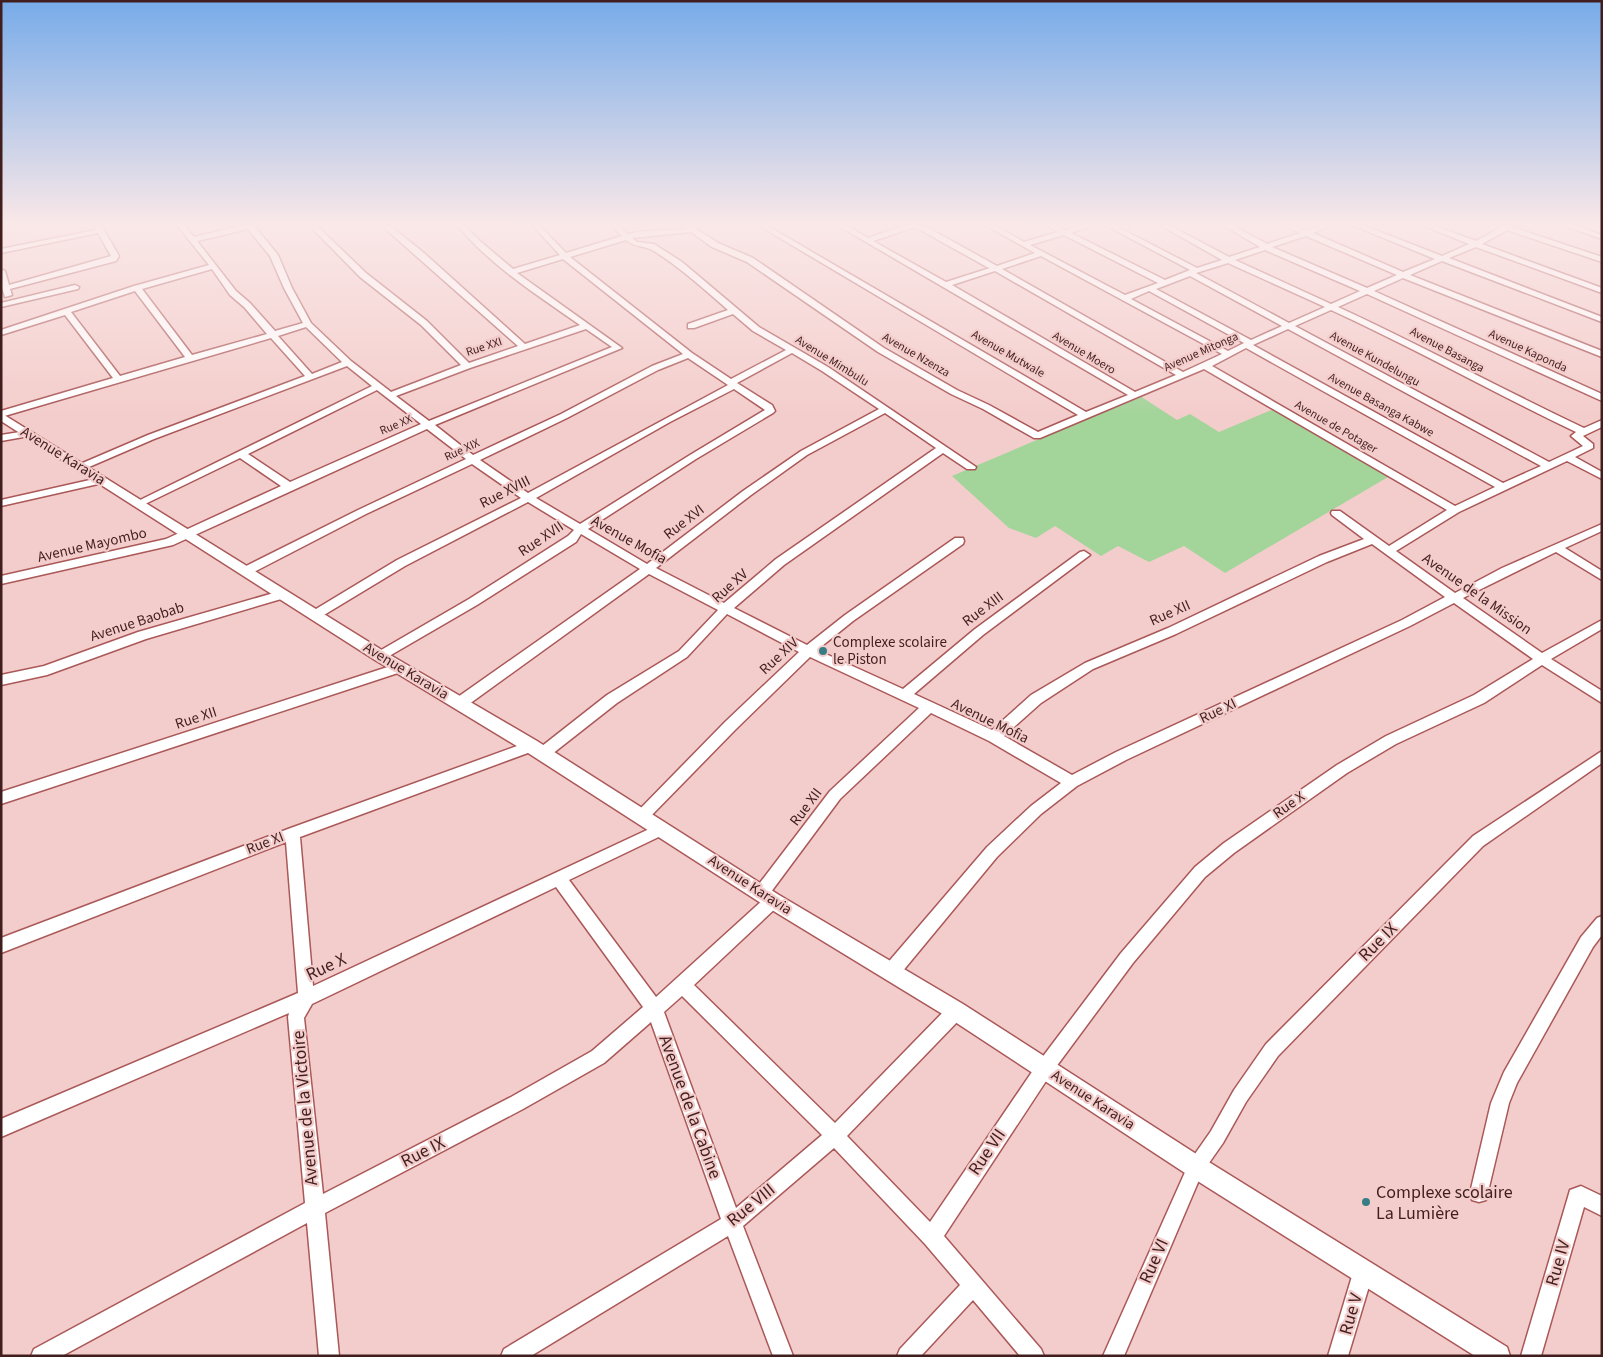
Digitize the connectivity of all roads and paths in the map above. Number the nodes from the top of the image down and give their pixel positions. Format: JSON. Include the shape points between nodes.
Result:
{"nodes":[{"id":1,"x":6,"y":288,"type":"edge"},
{"id":2,"x":70,"y":288,"type":"edge"},
{"id":3,"x":136,"y":288,"type":"edge"},
{"id":4,"x":137,"y":288,"type":"edge"},
{"id":5,"x":230,"y":288,"type":"edge"},
{"id":6,"x":288,"y":288,"type":"edge"},
{"id":7,"x":382,"y":288,"type":"edge"},
{"id":8,"x":458,"y":288,"type":"edge"},
{"id":9,"x":534,"y":288,"type":"edge"},
{"id":10,"x":605,"y":288,"type":"edge"},
{"id":11,"x":707,"y":288,"type":"edge"},
{"id":12,"x":791,"y":288,"type":"edge"},
{"id":13,"x":867,"y":288,"type":"edge"},
{"id":14,"x":951,"y":288,"type":"edge"},
{"id":15,"x":1032,"y":288,"type":"edge"},
{"id":16,"x":1107,"y":288,"type":"edge"},
{"id":17,"x":1223,"y":288,"type":"edge"},
{"id":18,"x":1289,"y":288,"type":"edge"},
{"id":19,"x":1361,"y":288,"type":"edge"},
{"id":20,"x":1373,"y":288,"type":"edge"},
{"id":21,"x":1437,"y":288,"type":"edge"},
{"id":22,"x":1520,"y":288,"type":"edge"},
{"id":23,"x":1151,"y":289,"type":"joint"},
{"id":24,"x":1367,"y":291,"type":"junction"},
{"id":25,"x":1125,"y":298,"type":"junction"},
{"id":26,"x":6,"y":304,"type":"edge"},
{"id":27,"x":1332,"y":308,"type":"junction"},
{"id":28,"x":735,"y":310,"type":"junction"},
{"id":29,"x":66,"y":311,"type":"junction"},
{"id":30,"x":1602,"y":320,"type":"edge"},
{"id":31,"x":308,"y":324,"type":"junction"},
{"id":32,"x":587,"y":326,"type":"junction"},
{"id":33,"x":691,"y":326,"type":"dead end"},
{"id":34,"x":1290,"y":326,"type":"junction"},
{"id":35,"x":1,"y":333,"type":"edge"},
{"id":36,"x":271,"y":335,"type":"junction"},
{"id":37,"x":1249,"y":344,"type":"junction"},
{"id":38,"x":525,"y":348,"type":"junction"},
{"id":39,"x":792,"y":350,"type":"junction"},
{"id":40,"x":689,"y":354,"type":"junction"},
{"id":41,"x":1228,"y":354,"type":"junction"},
{"id":42,"x":1602,"y":354,"type":"edge"},
{"id":43,"x":190,"y":358,"type":"junction"},
{"id":44,"x":348,"y":363,"type":"junction"},
{"id":45,"x":467,"y":366,"type":"junction"},
{"id":46,"x":1205,"y":366,"type":"junction"},
{"id":47,"x":1182,"y":375,"type":"junction"},
{"id":48,"x":310,"y":377,"type":"junction"},
{"id":49,"x":118,"y":379,"type":"junction"},
{"id":50,"x":733,"y":384,"type":"junction"},
{"id":51,"x":379,"y":386,"type":"junction"},
{"id":52,"x":390,"y":395,"type":"junction"},
{"id":53,"x":1134,"y":395,"type":"junction"},
{"id":54,"x":1602,"y":398,"type":"edge"},
{"id":55,"x":884,"y":410,"type":"junction"},
{"id":56,"x":1,"y":415,"type":"edge"},
{"id":57,"x":1086,"y":416,"type":"junction"},
{"id":58,"x":1602,"y":423,"type":"edge"},
{"id":59,"x":428,"y":425,"type":"junction"},
{"id":60,"x":1584,"y":432,"type":"junction"},
{"id":61,"x":26,"y":434,"type":"junction"},
{"id":62,"x":1037,"y":436,"type":"joint"},
{"id":63,"x":1,"y":438,"type":"edge"},
{"id":64,"x":943,"y":448,"type":"junction"},
{"id":65,"x":241,"y":454,"type":"junction"},
{"id":66,"x":1568,"y":457,"type":"junction"},
{"id":67,"x":472,"y":459,"type":"junction"},
{"id":68,"x":1549,"y":466,"type":"junction"},
{"id":69,"x":82,"y":467,"type":"junction"},
{"id":70,"x":971,"y":467,"type":"dead end"},
{"id":71,"x":1602,"y":476,"type":"edge"},
{"id":72,"x":103,"y":480,"type":"junction"},
{"id":73,"x":288,"y":486,"type":"junction"},
{"id":74,"x":1504,"y":488,"type":"junction"},
{"id":75,"x":528,"y":498,"type":"junction"},
{"id":76,"x":1,"y":503,"type":"edge"},
{"id":77,"x":139,"y":503,"type":"junction"},
{"id":78,"x":1455,"y":510,"type":"junction"},
{"id":79,"x":1336,"y":514,"type":"dead end"},
{"id":80,"x":1602,"y":527,"type":"edge"},
{"id":81,"x":579,"y":530,"type":"junction"},
{"id":82,"x":188,"y":534,"type":"junction"},
{"id":83,"x":1372,"y":540,"type":"junction"},
{"id":84,"x":959,"y":541,"type":"dead end"},
{"id":85,"x":1557,"y":548,"type":"junction"},
{"id":86,"x":1388,"y":551,"type":"junction"},
{"id":87,"x":1084,"y":555,"type":"dead end"},
{"id":88,"x":648,"y":569,"type":"junction"},
{"id":89,"x":246,"y":571,"type":"junction"},
{"id":90,"x":1602,"y":576,"type":"edge"},
{"id":91,"x":1,"y":580,"type":"edge"},
{"id":92,"x":284,"y":594,"type":"junction"},
{"id":93,"x":1455,"y":598,"type":"junction"},
{"id":94,"x":726,"y":608,"type":"junction"},
{"id":95,"x":314,"y":615,"type":"junction"},
{"id":96,"x":1602,"y":624,"type":"edge"},
{"id":97,"x":808,"y":651,"type":"junction"},
{"id":98,"x":380,"y":656,"type":"junction"},
{"id":99,"x":1542,"y":660,"type":"junction"},
{"id":100,"x":400,"y":668,"type":"junction"},
{"id":101,"x":1,"y":680,"type":"edge"},
{"id":102,"x":905,"y":695,"type":"junction"},
{"id":103,"x":1602,"y":698,"type":"edge"},
{"id":104,"x":460,"y":703,"type":"junction"},
{"id":105,"x":928,"y":708,"type":"junction"},
{"id":106,"x":994,"y":737,"type":"junction"},
{"id":107,"x":537,"y":750,"type":"junction"},
{"id":108,"x":1602,"y":756,"type":"edge"},
{"id":109,"x":1072,"y":782,"type":"junction"},
{"id":110,"x":1,"y":798,"type":"edge"},
{"id":111,"x":641,"y":817,"type":"junction"},
{"id":112,"x":662,"y":829,"type":"junction"},
{"id":113,"x":292,"y":833,"type":"junction"},
{"id":114,"x":560,"y":879,"type":"junction"},
{"id":115,"x":767,"y":897,"type":"junction"},
{"id":116,"x":1602,"y":923,"type":"edge"},
{"id":117,"x":1,"y":946,"type":"edge"},
{"id":118,"x":891,"y":972,"type":"junction"},
{"id":119,"x":682,"y":985,"type":"junction"},
{"id":120,"x":306,"y":998,"type":"junction"},
{"id":121,"x":654,"y":1008,"type":"junction"},
{"id":122,"x":956,"y":1011,"type":"junction"},
{"id":123,"x":1044,"y":1069,"type":"junction"},
{"id":124,"x":1,"y":1128,"type":"edge"},
{"id":125,"x":835,"y":1136,"type":"junction"},
{"id":126,"x":1196,"y":1167,"type":"junction"},
{"id":127,"x":1480,"y":1193,"type":"dead end"},
{"id":128,"x":1602,"y":1207,"type":"edge"},
{"id":129,"x":315,"y":1208,"type":"junction"},
{"id":130,"x":732,"y":1223,"type":"junction"},
{"id":131,"x":932,"y":1237,"type":"junction"},
{"id":132,"x":1363,"y":1273,"type":"junction"},
{"id":133,"x":973,"y":1284,"type":"junction"},
{"id":134,"x":41,"y":1356,"type":"edge"},
{"id":135,"x":329,"y":1356,"type":"edge"},
{"id":136,"x":512,"y":1356,"type":"edge"},
{"id":137,"x":783,"y":1356,"type":"edge"},
{"id":138,"x":908,"y":1356,"type":"edge"},
{"id":139,"x":1034,"y":1356,"type":"edge"},
{"id":140,"x":1113,"y":1356,"type":"edge"},
{"id":141,"x":1338,"y":1356,"type":"edge"},
{"id":142,"x":1498,"y":1356,"type":"edge"},
{"id":143,"x":1531,"y":1356,"type":"edge"}],
"edges":[{"from":1,"to":26,"type":"street"},
{"from":2,"to":26,"type":"street"},
{"from":3,"to":29,"type":"street"},
{"from":4,"to":43,"type":"street"},
{"from":5,"to":36,"type":"street"},
{"from":6,"to":31,"type":"street","name":"Avenue Mofia"},
{"from":7,"to":45,"type":"street","via":[[424,323]]},
{"from":8,"to":38,"type":"street"},
{"from":9,"to":32,"type":"street"},
{"from":10,"to":40,"type":"street"},
{"from":11,"to":28,"type":"street","name":"Avenue Mimbulu"},
{"from":12,"to":62,"type":"street","name":"Avenue Nzenza","via":[[881,350]]},
{"from":13,"to":57,"type":"street","name":"Avenue Mutwale"},
{"from":14,"to":53,"type":"street","name":"Avenue Moero"},
{"from":15,"to":47,"type":"street"},
{"from":16,"to":25,"type":"street"},
{"from":17,"to":34,"type":"street","name":"Avenue Kundelungu"},
{"from":18,"to":27,"type":"street","name":"Avenue Basanga"},
{"from":19,"to":24,"type":"street","name":"Avenue Kaponda"},
{"from":20,"to":24,"type":"street","name":"Avenue Mitonga"},
{"from":21,"to":42,"type":"street"},
{"from":22,"to":30,"type":"street"},
{"from":23,"to":25,"type":"street"},
{"from":23,"to":37,"type":"street","name":"Avenue Basanga Kabwe"},
{"from":24,"to":27,"type":"street","name":"Avenue Mitonga"},
{"from":24,"to":54,"type":"street","name":"Avenue Kaponda"},
{"from":25,"to":41,"type":"street"},
{"from":27,"to":34,"type":"street","name":"Avenue Mitonga"},
{"from":27,"to":60,"type":"street","name":"Avenue Basanga","via":[[1393,335]]},
{"from":28,"to":33,"type":"street"},
{"from":28,"to":39,"type":"street","name":"Avenue Mimbulu","via":[[756,329]]},
{"from":29,"to":35,"type":"street"},
{"from":29,"to":49,"type":"street"},
{"from":31,"to":36,"type":"street"},
{"from":31,"to":44,"type":"street","name":"Avenue Mofia"},
{"from":32,"to":38,"type":"street","name":"Rue XXI"},
{"from":32,"to":59,"type":"street","name":"Rue XX","via":[[618,348]]},
{"from":34,"to":37,"type":"street","name":"Avenue Mitonga"},
{"from":34,"to":68,"type":"street","name":"Avenue Kundelungu"},
{"from":36,"to":43,"type":"street"},
{"from":36,"to":48,"type":"street"},
{"from":37,"to":41,"type":"street","name":"Avenue Mitonga"},
{"from":37,"to":74,"type":"street","name":"Avenue Basanga Kabwe"},
{"from":38,"to":45,"type":"street","name":"Rue XXI"},
{"from":39,"to":50,"type":"street","name":"Rue XVIII"},
{"from":39,"to":55,"type":"street","name":"Avenue Mimbulu"},
{"from":40,"to":50,"type":"street"},
{"from":40,"to":67,"type":"street","name":"Rue XIX"},
{"from":41,"to":46,"type":"street","name":"Avenue Mitonga"},
{"from":43,"to":49,"type":"street"},
{"from":44,"to":48,"type":"street"},
{"from":44,"to":51,"type":"street","name":"Avenue Mofia"},
{"from":45,"to":52,"type":"street","name":"Rue XXI"},
{"from":46,"to":47,"type":"street","name":"Avenue Mitonga"},
{"from":46,"to":78,"type":"street","name":"Avenue de Potager"},
{"from":47,"to":53,"type":"street","name":"Avenue Mitonga"},
{"from":48,"to":69,"type":"street","via":[[151,437]]},
{"from":49,"to":56,"type":"street"},
{"from":50,"to":75,"type":"street","name":"Rue XVIII"},
{"from":50,"to":81,"type":"street","name":"Rue XVII","via":[[769,407],[768,412]]},
{"from":51,"to":52,"type":"street","name":"Avenue Mofia"},
{"from":51,"to":65,"type":"street"},
{"from":52,"to":59,"type":"street","name":"Avenue Mofia"},
{"from":53,"to":57,"type":"street","name":"Avenue Mitonga"},
{"from":55,"to":64,"type":"street","name":"Avenue Mimbulu"},
{"from":55,"to":88,"type":"street","name":"Rue XVI","via":[[804,453]]},
{"from":56,"to":61,"type":"street","name":"Avenue Karavia"},
{"from":57,"to":62,"type":"street","name":"Avenue Mitonga"},
{"from":58,"to":60,"type":"street"},
{"from":59,"to":67,"type":"street","name":"Avenue Mofia"},
{"from":59,"to":73,"type":"street","name":"Rue XX"},
{"from":60,"to":66,"type":"street","via":[[1576,437],[1590,446]]},
{"from":61,"to":63,"type":"street"},
{"from":61,"to":69,"type":"street","name":"Avenue Karavia"},
{"from":64,"to":70,"type":"street","name":"Avenue Mimbulu"},
{"from":64,"to":94,"type":"street","name":"Rue XV","via":[[780,562]]},
{"from":65,"to":73,"type":"street"},
{"from":65,"to":77,"type":"street"},
{"from":66,"to":68,"type":"street"},
{"from":66,"to":71,"type":"street"},
{"from":67,"to":75,"type":"street","name":"Avenue Mofia"},
{"from":67,"to":89,"type":"street","name":"Rue XIX"},
{"from":68,"to":74,"type":"street"},
{"from":69,"to":72,"type":"street","name":"Avenue Karavia"},
{"from":72,"to":76,"type":"street"},
{"from":72,"to":77,"type":"street","name":"Avenue Karavia"},
{"from":73,"to":82,"type":"street","name":"Rue XX"},
{"from":74,"to":78,"type":"street"},
{"from":75,"to":81,"type":"street","name":"Avenue Mofia"},
{"from":75,"to":95,"type":"street","name":"Rue XVIII","via":[[401,563]]},
{"from":77,"to":82,"type":"street","name":"Avenue Karavia"},
{"from":78,"to":86,"type":"street"},
{"from":79,"to":83,"type":"street","name":"Avenue de la Mission"},
{"from":80,"to":85,"type":"street","name":"Rue XI"},
{"from":81,"to":88,"type":"street","name":"Avenue Mofia"},
{"from":81,"to":98,"type":"street","name":"Rue XVII","via":[[572,538],[473,602]]},
{"from":82,"to":89,"type":"street","name":"Avenue Karavia"},
{"from":82,"to":91,"type":"street","name":"Avenue Mayombo","via":[[169,542]]},
{"from":83,"to":86,"type":"street","name":"Avenue de la Mission"},
{"from":83,"to":106,"type":"street","name":"Rue XII","via":[[1323,559],[1090,666],[1036,698]]},
{"from":84,"to":97,"type":"street","name":"Rue XIV","via":[[849,618]]},
{"from":85,"to":90,"type":"street"},
{"from":85,"to":93,"type":"street","name":"Rue XI"},
{"from":86,"to":93,"type":"street","name":"Avenue de la Mission"},
{"from":87,"to":102,"type":"street","name":"Rue XIII","via":[[979,632]]},
{"from":88,"to":94,"type":"street","name":"Avenue Mofia"},
{"from":88,"to":104,"type":"street","name":"Rue XVI"},
{"from":89,"to":92,"type":"street","name":"Avenue Karavia"},
{"from":92,"to":95,"type":"street","name":"Avenue Karavia"},
{"from":92,"to":101,"type":"street","name":"Avenue Baobab","via":[[120,642],[47,670]]},
{"from":93,"to":99,"type":"street","name":"Avenue de la Mission"},
{"from":93,"to":109,"type":"street","name":"Rue XI"},
{"from":94,"to":97,"type":"street","name":"Avenue Mofia"},
{"from":94,"to":107,"type":"street","name":"Rue XV","via":[[670,664]]},
{"from":95,"to":98,"type":"street","name":"Avenue Karavia"},
{"from":96,"to":99,"type":"street","name":"Rue X"},
{"from":97,"to":102,"type":"street","name":"Avenue Mofia"},
{"from":97,"to":111,"type":"street","name":"Rue XIV"},
{"from":98,"to":100,"type":"street","name":"Avenue Karavia"},
{"from":99,"to":103,"type":"street","name":"Avenue de la Mission"},
{"from":99,"to":123,"type":"street","name":"Rue X","via":[[1479,698],[1390,740],[1342,769],[1229,848],[1200,872],[1163,914]]},
{"from":100,"to":104,"type":"street","name":"Avenue Karavia"},
{"from":100,"to":110,"type":"street","name":"Rue XII"},
{"from":102,"to":105,"type":"street","name":"Avenue Mofia"},
{"from":104,"to":107,"type":"street","name":"Avenue Karavia"},
{"from":105,"to":106,"type":"street","name":"Avenue Mofia"},
{"from":105,"to":115,"type":"street","name":"Rue XII","via":[[835,795]]},
{"from":106,"to":109,"type":"street","name":"Avenue Mofia"},
{"from":107,"to":111,"type":"street","name":"Avenue Karavia"},
{"from":107,"to":113,"type":"street","name":"Rue XI"},
{"from":108,"to":126,"type":"street","name":"Rue IX","via":[[1478,841],[1312,1008],[1272,1050]]},
{"from":109,"to":118,"type":"street","name":"Rue XI","via":[[1036,810],[992,852]]},
{"from":111,"to":112,"type":"street","name":"Avenue Karavia"},
{"from":112,"to":114,"type":"street","name":"Rue X"},
{"from":112,"to":115,"type":"street","name":"Avenue Karavia"},
{"from":113,"to":117,"type":"street","name":"Rue XI"},
{"from":113,"to":120,"type":"street","name":"Avenue de la Victoire"},
{"from":114,"to":120,"type":"street","name":"Rue X"},
{"from":114,"to":121,"type":"street","name":"Avenue de la Cabine"},
{"from":115,"to":118,"type":"street","name":"Avenue Karavia"},
{"from":115,"to":119,"type":"street","name":"Rue IX"},
{"from":116,"to":127,"type":"street","via":[[1587,942],[1510,1078],[1500,1103]]},
{"from":118,"to":122,"type":"street","name":"Avenue Karavia"},
{"from":119,"to":121,"type":"street","name":"Rue IX"},
{"from":119,"to":125,"type":"street"},
{"from":120,"to":124,"type":"street","name":"Rue X"},
{"from":120,"to":129,"type":"street","name":"Avenue de la Victoire","via":[[296,1017]]},
{"from":121,"to":129,"type":"street","name":"Rue IX","via":[[598,1056],[561,1080]]},
{"from":121,"to":130,"type":"street","name":"Avenue de la Cabine"},
{"from":122,"to":123,"type":"street","name":"Avenue Karavia"},
{"from":122,"to":125,"type":"street","name":"Rue VIII"},
{"from":123,"to":126,"type":"street","name":"Avenue Karavia"},
{"from":123,"to":131,"type":"street","name":"Rue VII"},
{"from":125,"to":130,"type":"street","name":"Rue VIII"},
{"from":125,"to":131,"type":"street"},
{"from":126,"to":132,"type":"street","name":"Avenue Karavia"},
{"from":126,"to":140,"type":"street","name":"Rue VI"},
{"from":128,"to":143,"type":"street","name":"Rue IV","via":[[1585,1196],[1578,1197]]},
{"from":129,"to":134,"type":"street","name":"Rue IX"},
{"from":129,"to":135,"type":"street","name":"Avenue de la Victoire"},
{"from":130,"to":136,"type":"street","name":"Rue VIII"},
{"from":130,"to":137,"type":"street","name":"Avenue de la Cabine"},
{"from":131,"to":133,"type":"street"},
{"from":132,"to":141,"type":"street","name":"Rue V"},
{"from":132,"to":142,"type":"street","name":"Avenue Karavia"},
{"from":133,"to":138,"type":"street"},
{"from":133,"to":139,"type":"street"}]}
